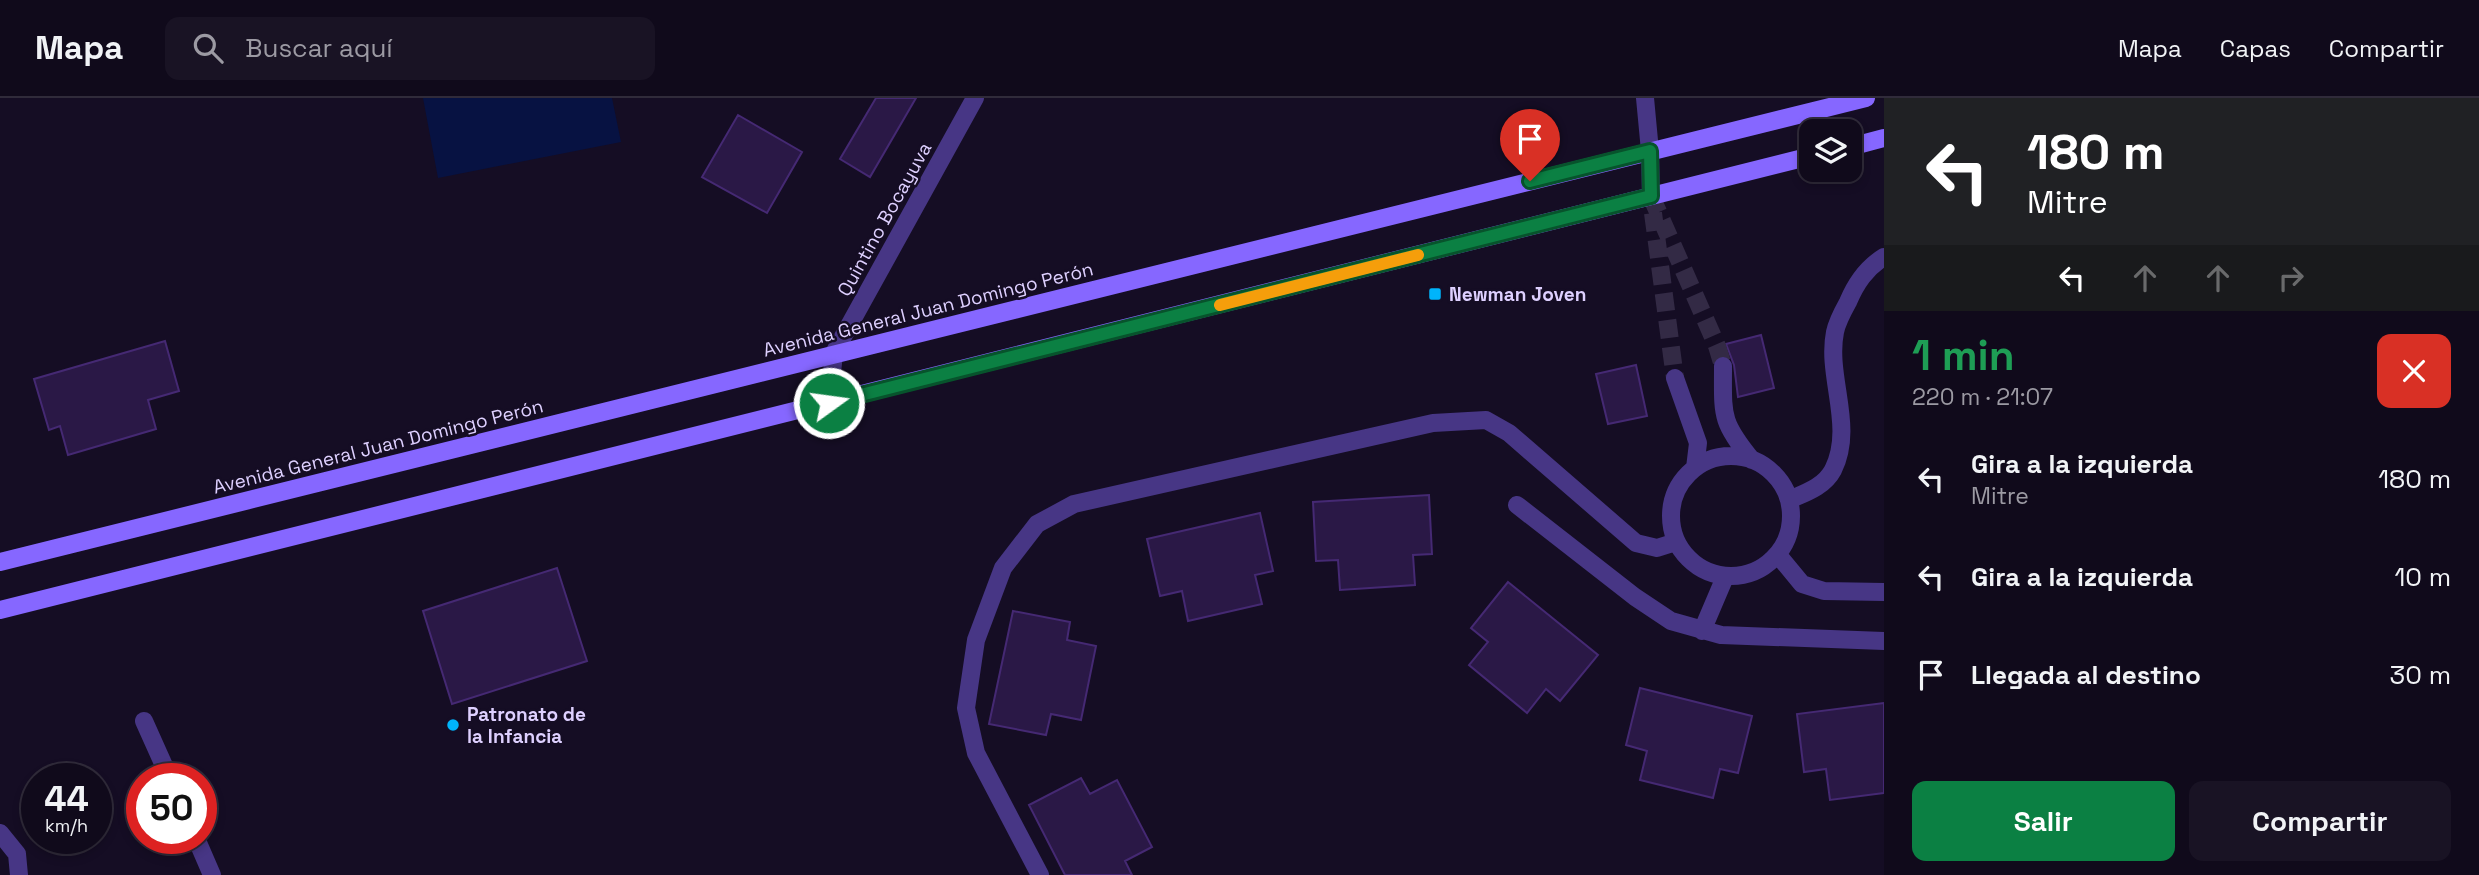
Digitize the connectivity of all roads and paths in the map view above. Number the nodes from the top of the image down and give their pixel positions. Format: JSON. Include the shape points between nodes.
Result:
{"nodes":[{"id":1,"x":975,"y":98,"type":"edge"},
{"id":2,"x":1645,"y":98,"type":"edge"},
{"id":3,"x":1866,"y":98,"type":"edge"},
{"id":4,"x":1884,"y":138,"type":"edge"},
{"id":5,"x":1862,"y":144,"type":"edge"},
{"id":6,"x":1650,"y":151,"type":"junction"},
{"id":7,"x":1799,"y":159,"type":"edge"},
{"id":8,"x":1651,"y":196,"type":"junction"},
{"id":9,"x":1884,"y":257,"type":"edge"},
{"id":10,"x":834,"y":353,"type":"junction"},
{"id":11,"x":1723,"y":366,"type":"tunnel mouth"},
{"id":12,"x":1675,"y":378,"type":"tunnel mouth"},
{"id":13,"x":829,"y":403,"type":"junction"},
{"id":14,"x":1752,"y":460,"type":"junction"},
{"id":15,"x":1695,"y":468,"type":"junction"},
{"id":16,"x":1789,"y":500,"type":"junction"},
{"id":17,"x":1517,"y":505,"type":"dead end"},
{"id":18,"x":1676,"y":542,"type":"junction"},
{"id":19,"x":1778,"y":555,"type":"junction"},
{"id":20,"x":0,"y":562,"type":"edge"},
{"id":21,"x":1725,"y":577,"type":"junction"},
{"id":22,"x":1884,"y":592,"type":"edge"},
{"id":23,"x":0,"y":610,"type":"edge"},
{"id":24,"x":1702,"y":631,"type":"junction"},
{"id":25,"x":1884,"y":641,"type":"edge"},
{"id":26,"x":144,"y":721,"type":"dead end"},
{"id":27,"x":163,"y":763,"type":"edge"},
{"id":28,"x":0,"y":833,"type":"edge"},
{"id":29,"x":203,"y":854,"type":"edge"},
{"id":30,"x":19,"y":875,"type":"edge"},
{"id":31,"x":212,"y":875,"type":"edge"},
{"id":32,"x":1040,"y":875,"type":"edge"}],
"edges":[{"from":1,"to":10,"type":"street","name":"Quintino Bocayuva"},
{"from":2,"to":6,"type":"street"},
{"from":3,"to":6,"type":"main road","name":"Avenida General Juan Domingo Perón"},
{"from":4,"to":5,"type":"main road"},
{"from":6,"to":8,"type":"street"},
{"from":6,"to":10,"type":"main road","name":"Avenida General Juan Domingo Perón"},
{"from":7,"to":8,"type":"main road"},
{"from":8,"to":13,"type":"main road"},
{"from":9,"to":16,"type":"street","via":[[1857,282],[1835,330],[1842,420],[1832,472],[1815,489]]},
{"from":10,"to":13,"type":"street","name":"Quintino Bocayuva"},
{"from":10,"to":20,"type":"main road","name":"Avenida General Juan Domingo Perón"},
{"from":11,"to":14,"type":"street","via":[[1728,431]]},
{"from":12,"to":15,"type":"street","via":[[1698,443]]},
{"from":13,"to":23,"type":"main road"},
{"from":14,"to":15,"type":"street","via":[[1723,457]]},
{"from":14,"to":16,"type":"street","via":[[1782,483]]},
{"from":15,"to":18,"type":"street","via":[[1681,482],[1672,502]]},
{"from":16,"to":19,"type":"street","via":[[1791,519]]},
{"from":17,"to":24,"type":"street","via":[[1634,597],[1671,621]]},
{"from":18,"to":21,"type":"street","via":[[1696,565]]},
{"from":18,"to":32,"type":"street","via":[[1657,548],[1636,543],[1509,433],[1486,420],[1433,423],[1074,504],[1037,524],[1003,568],[976,640],[966,708],[976,753]]},
{"from":19,"to":21,"type":"street","via":[[1746,575]]},
{"from":19,"to":22,"type":"street","via":[[1802,584],[1824,591]]},
{"from":21,"to":24,"type":"street"},
{"from":24,"to":25,"type":"street"},
{"from":26,"to":27,"type":"street"},
{"from":28,"to":30,"type":"street","via":[[17,854]]},
{"from":29,"to":31,"type":"street"}]}
